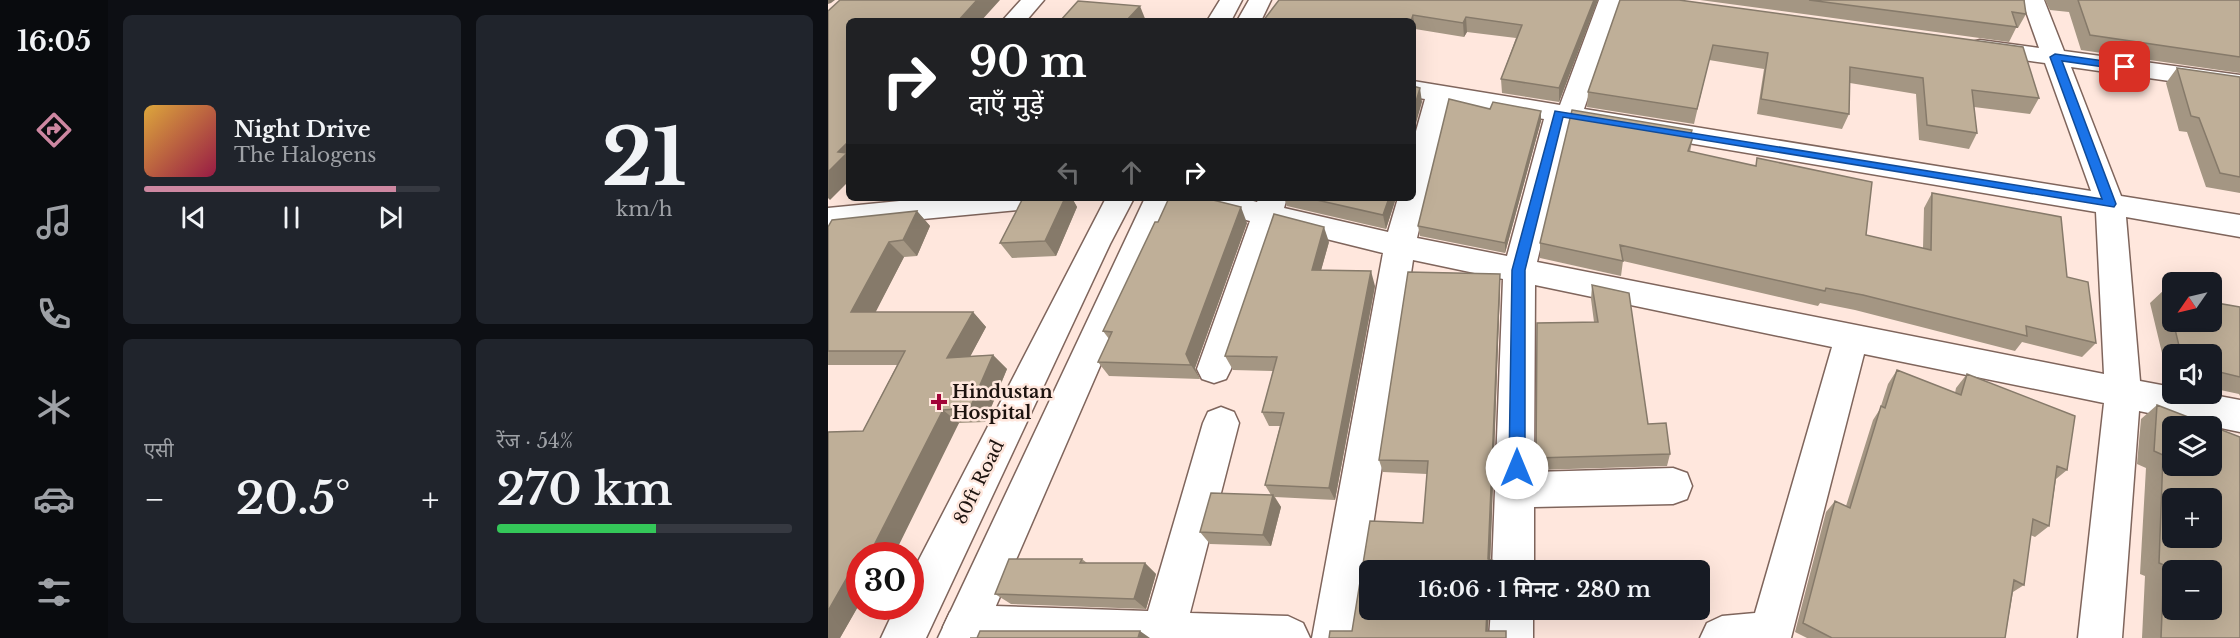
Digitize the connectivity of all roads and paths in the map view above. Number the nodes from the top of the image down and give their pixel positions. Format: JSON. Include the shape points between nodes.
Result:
{"nodes":[{"id":1,"x":1033,"y":0,"type":"edge"},
{"id":2,"x":1232,"y":0,"type":"edge"},
{"id":3,"x":1260,"y":0,"type":"edge"},
{"id":4,"x":1610,"y":0,"type":"edge"},
{"id":5,"x":2033,"y":0,"type":"edge"},
{"id":6,"x":1017,"y":18,"type":"edge"},
{"id":7,"x":1221,"y":18,"type":"edge"},
{"id":8,"x":1251,"y":18,"type":"edge"},
{"id":9,"x":1961,"y":45,"type":"edge"},
{"id":10,"x":2055,"y":57,"type":"junction"},
{"id":11,"x":2240,"y":83,"type":"edge"},
{"id":12,"x":1426,"y":91,"type":"edge"},
{"id":13,"x":1564,"y":114,"type":"junction"},
{"id":14,"x":1416,"y":173,"type":"edge"},
{"id":15,"x":1003,"y":201,"type":"edge"},
{"id":16,"x":1118,"y":201,"type":"edge"},
{"id":17,"x":1158,"y":201,"type":"edge"},
{"id":18,"x":1223,"y":201,"type":"edge"},
{"id":19,"x":1412,"y":201,"type":"edge"},
{"id":20,"x":2110,"y":204,"type":"junction"},
{"id":21,"x":1270,"y":207,"type":"edge"},
{"id":22,"x":837,"y":215,"type":"edge"},
{"id":23,"x":2240,"y":226,"type":"edge"},
{"id":24,"x":1400,"y":246,"type":"junction"},
{"id":25,"x":1519,"y":270,"type":"junction"},
{"id":26,"x":1851,"y":338,"type":"junction"},
{"id":27,"x":1214,"y":369,"type":"dead end"},
{"id":28,"x":2123,"y":393,"type":"junction"},
{"id":29,"x":2240,"y":416,"type":"edge"},
{"id":30,"x":1221,"y":423,"type":"dead end"},
{"id":31,"x":1673,"y":486,"type":"dead end"},
{"id":32,"x":1517,"y":490,"type":"junction"},
{"id":33,"x":1514,"y":560,"type":"edge"},
{"id":34,"x":1511,"y":620,"type":"edge"},
{"id":35,"x":962,"y":633,"type":"edge"},
{"id":36,"x":1162,"y":637,"type":"edge"},
{"id":37,"x":903,"y":638,"type":"edge"},
{"id":38,"x":1288,"y":638,"type":"edge"},
{"id":39,"x":1334,"y":638,"type":"edge"},
{"id":40,"x":1510,"y":638,"type":"edge"},
{"id":41,"x":1722,"y":638,"type":"edge"},
{"id":42,"x":2100,"y":638,"type":"edge"}],
"edges":[{"from":1,"to":6,"type":"street"},
{"from":2,"to":7,"type":"street"},
{"from":3,"to":8,"type":"street"},
{"from":4,"to":13,"type":"street"},
{"from":5,"to":10,"type":"street"},
{"from":9,"to":10,"type":"street"},
{"from":10,"to":11,"type":"street"},
{"from":10,"to":20,"type":"street"},
{"from":12,"to":13,"type":"street"},
{"from":12,"to":14,"type":"street"},
{"from":13,"to":20,"type":"street"},
{"from":13,"to":25,"type":"street"},
{"from":15,"to":22,"type":"street"},
{"from":16,"to":37,"type":"street","name":"80ft Road"},
{"from":17,"to":35,"type":"street"},
{"from":18,"to":21,"type":"street"},
{"from":19,"to":24,"type":"street"},
{"from":20,"to":23,"type":"street"},
{"from":20,"to":28,"type":"street"},
{"from":21,"to":24,"type":"street"},
{"from":21,"to":27,"type":"street"},
{"from":24,"to":25,"type":"street"},
{"from":24,"to":39,"type":"street"},
{"from":25,"to":26,"type":"street"},
{"from":25,"to":32,"type":"street"},
{"from":26,"to":28,"type":"street"},
{"from":26,"to":41,"type":"street","via":[[1771,633]]},
{"from":28,"to":29,"type":"street"},
{"from":28,"to":42,"type":"street"},
{"from":30,"to":36,"type":"street"},
{"from":31,"to":32,"type":"street"},
{"from":32,"to":33,"type":"street"},
{"from":34,"to":40,"type":"street"},
{"from":35,"to":36,"type":"street"},
{"from":36,"to":38,"type":"street"}]}
